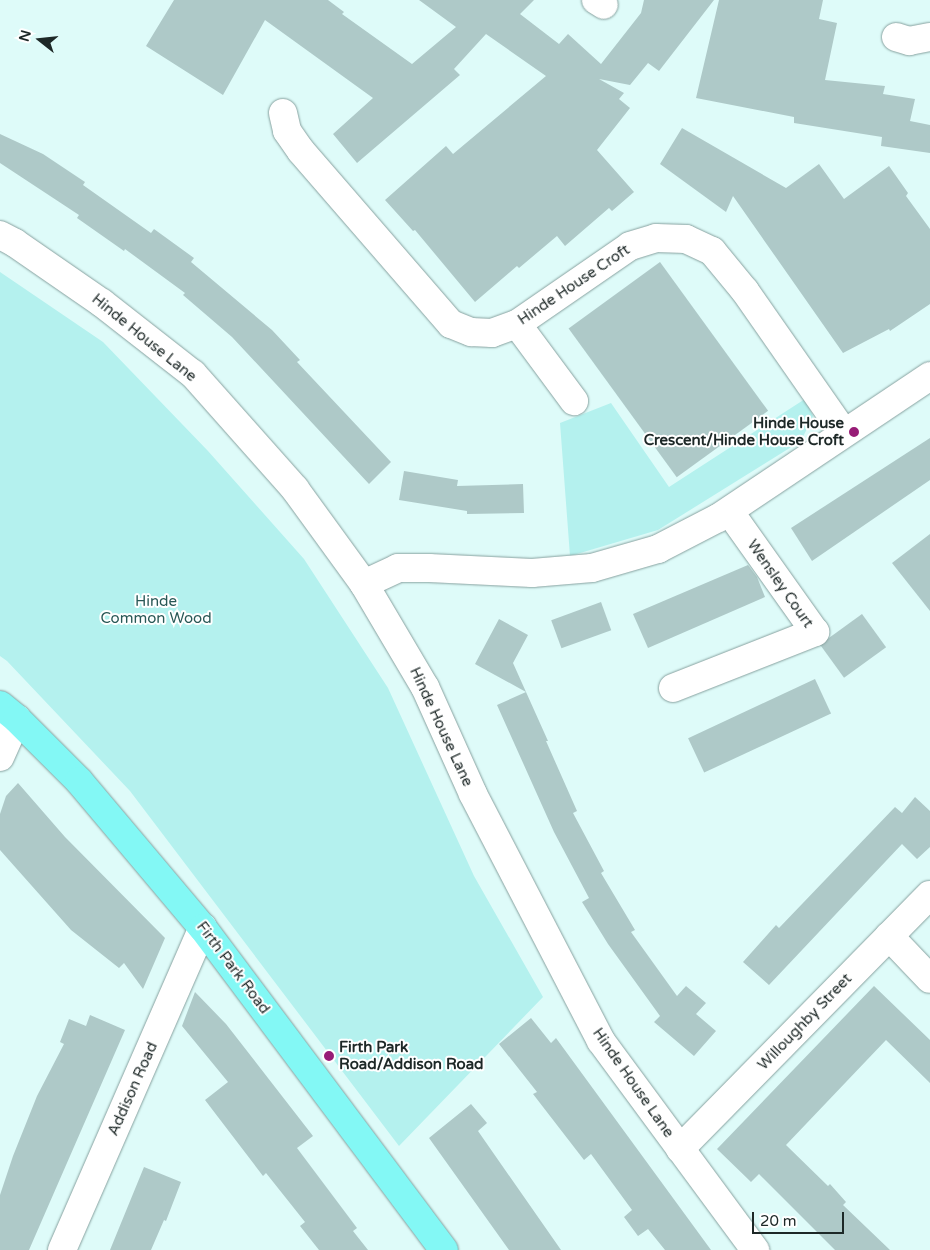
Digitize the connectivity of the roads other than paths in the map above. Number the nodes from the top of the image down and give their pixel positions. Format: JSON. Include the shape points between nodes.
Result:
{"nodes":[{"id":1,"x":896,"y":37,"type":"dead end"},
{"id":2,"x":930,"y":37,"type":"edge"},
{"id":3,"x":283,"y":113,"type":"dead end"},
{"id":4,"x":0,"y":235,"type":"edge"},
{"id":5,"x":516,"y":324,"type":"junction"},
{"id":6,"x":930,"y":376,"type":"edge"},
{"id":7,"x":574,"y":401,"type":"dead end"},
{"id":8,"x":844,"y":433,"type":"junction"},
{"id":9,"x":729,"y":511,"type":"junction"},
{"id":10,"x":364,"y":584,"type":"junction"},
{"id":11,"x":673,"y":688,"type":"dead end"},
{"id":12,"x":8,"y":712,"type":"edge"},
{"id":13,"x":0,"y":757,"type":"edge"},
{"id":14,"x":930,"y":895,"type":"edge"},
{"id":15,"x":203,"y":928,"type":"junction"},
{"id":16,"x":889,"y":936,"type":"junction"},
{"id":17,"x":930,"y":979,"type":"edge"},
{"id":18,"x":680,"y":1150,"type":"junction"},
{"id":19,"x":62,"y":1250,"type":"edge"},
{"id":20,"x":444,"y":1250,"type":"edge"},
{"id":21,"x":755,"y":1250,"type":"edge"}],
"edges":[{"from":1,"to":2,"type":"street","via":[[909,41]]},
{"from":3,"to":5,"type":"street","name":"Hinde House Croft","via":[[287,132],[301,151],[452,324],[471,332],[492,333]]},
{"from":4,"to":10,"type":"street","name":"Hinde House Lane","via":[[102,303],[193,374],[295,489]]},
{"from":5,"to":7,"type":"street"},
{"from":5,"to":8,"type":"street","name":"Hinde House Croft","via":[[630,246],[656,238],[686,239],[712,251],[740,284]]},
{"from":6,"to":8,"type":"street"},
{"from":8,"to":9,"type":"street"},
{"from":9,"to":10,"type":"street","via":[[658,549],[592,568],[532,573],[398,568]]},
{"from":9,"to":11,"type":"street","name":"Wensley Court","via":[[815,632]]},
{"from":10,"to":18,"type":"street","name":"Hinde House Lane","via":[[425,687],[473,794],[601,1041]]},
{"from":12,"to":13,"type":"street"},
{"from":12,"to":15,"type":"main road","name":"Firth Park Road","via":[[79,781]]},
{"from":14,"to":16,"type":"street","name":"Willoughby Street"},
{"from":15,"to":19,"type":"street","name":"Addison Road"},
{"from":15,"to":20,"type":"main road","name":"Firth Park Road"},
{"from":16,"to":17,"type":"street"},
{"from":16,"to":18,"type":"street","name":"Willoughby Street"},
{"from":18,"to":21,"type":"street","name":"Hinde House Lane"}]}
